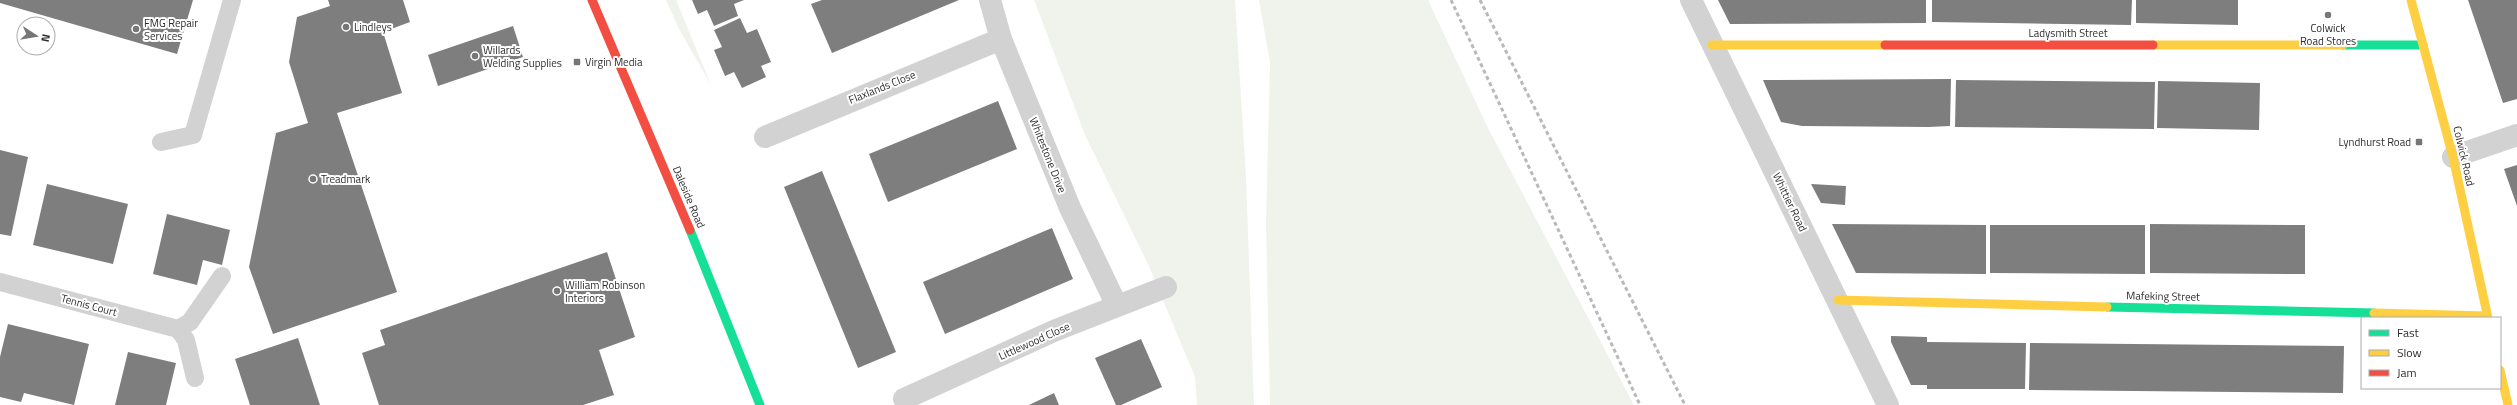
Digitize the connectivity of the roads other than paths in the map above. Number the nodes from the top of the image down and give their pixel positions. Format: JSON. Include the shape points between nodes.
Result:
{"nodes":[{"id":1,"x":232,"y":0,"type":"edge"},
{"id":2,"x":592,"y":0,"type":"edge"},
{"id":3,"x":990,"y":0,"type":"edge"},
{"id":4,"x":1690,"y":0,"type":"edge"},
{"id":5,"x":2411,"y":0,"type":"edge"},
{"id":6,"x":1000,"y":39,"type":"junction"},
{"id":7,"x":1712,"y":45,"type":"junction"},
{"id":8,"x":2424,"y":45,"type":"junction"},
{"id":9,"x":2517,"y":135,"type":"edge"},
{"id":10,"x":765,"y":137,"type":"dead end"},
{"id":11,"x":161,"y":142,"type":"dead end"},
{"id":12,"x":2452,"y":157,"type":"junction"},
{"id":13,"x":222,"y":276,"type":"dead end"},
{"id":14,"x":0,"y":282,"type":"edge"},
{"id":15,"x":1166,"y":287,"type":"dead end"},
{"id":16,"x":1838,"y":300,"type":"junction"},
{"id":17,"x":1117,"y":306,"type":"junction"},
{"id":18,"x":2487,"y":317,"type":"edge"},
{"id":19,"x":178,"y":329,"type":"junction"},
{"id":20,"x":195,"y":378,"type":"dead end"},
{"id":21,"x":904,"y":399,"type":"dead end"},
{"id":22,"x":760,"y":405,"type":"edge"},
{"id":23,"x":1888,"y":405,"type":"edge"}],
"edges":[{"from":1,"to":11,"type":"lane","via":[[193,135]]},
{"from":2,"to":22,"type":"street","name":"Daleside Road","via":[[679,202]]},
{"from":3,"to":6,"type":"street","name":"Whitestone Drive"},
{"from":4,"to":7,"type":"street","name":"Whittier Road"},
{"from":5,"to":8,"type":"street","name":"Colwick Road"},
{"from":6,"to":10,"type":"street","name":"Flaxlands Close"},
{"from":6,"to":17,"type":"street","name":"Whitestone Drive","via":[[1070,208]]},
{"from":7,"to":8,"type":"street","name":"Ladysmith Street"},
{"from":7,"to":16,"type":"street","name":"Whittier Road"},
{"from":8,"to":12,"type":"street","name":"Colwick Road"},
{"from":9,"to":12,"type":"street"},
{"from":12,"to":18,"type":"street","name":"Colwick Road"},
{"from":13,"to":19,"type":"lane","via":[[190,322]]},
{"from":14,"to":19,"type":"lane","name":"Tennis Court"},
{"from":15,"to":17,"type":"street","name":"Littlewood Close"},
{"from":16,"to":18,"type":"street","name":"Mafeking Street"},
{"from":16,"to":23,"type":"street","name":"Whittier Road"},
{"from":17,"to":21,"type":"street","name":"Littlewood Close","via":[[1056,330]]},
{"from":19,"to":20,"type":"lane","via":[[186,340]]}]}
